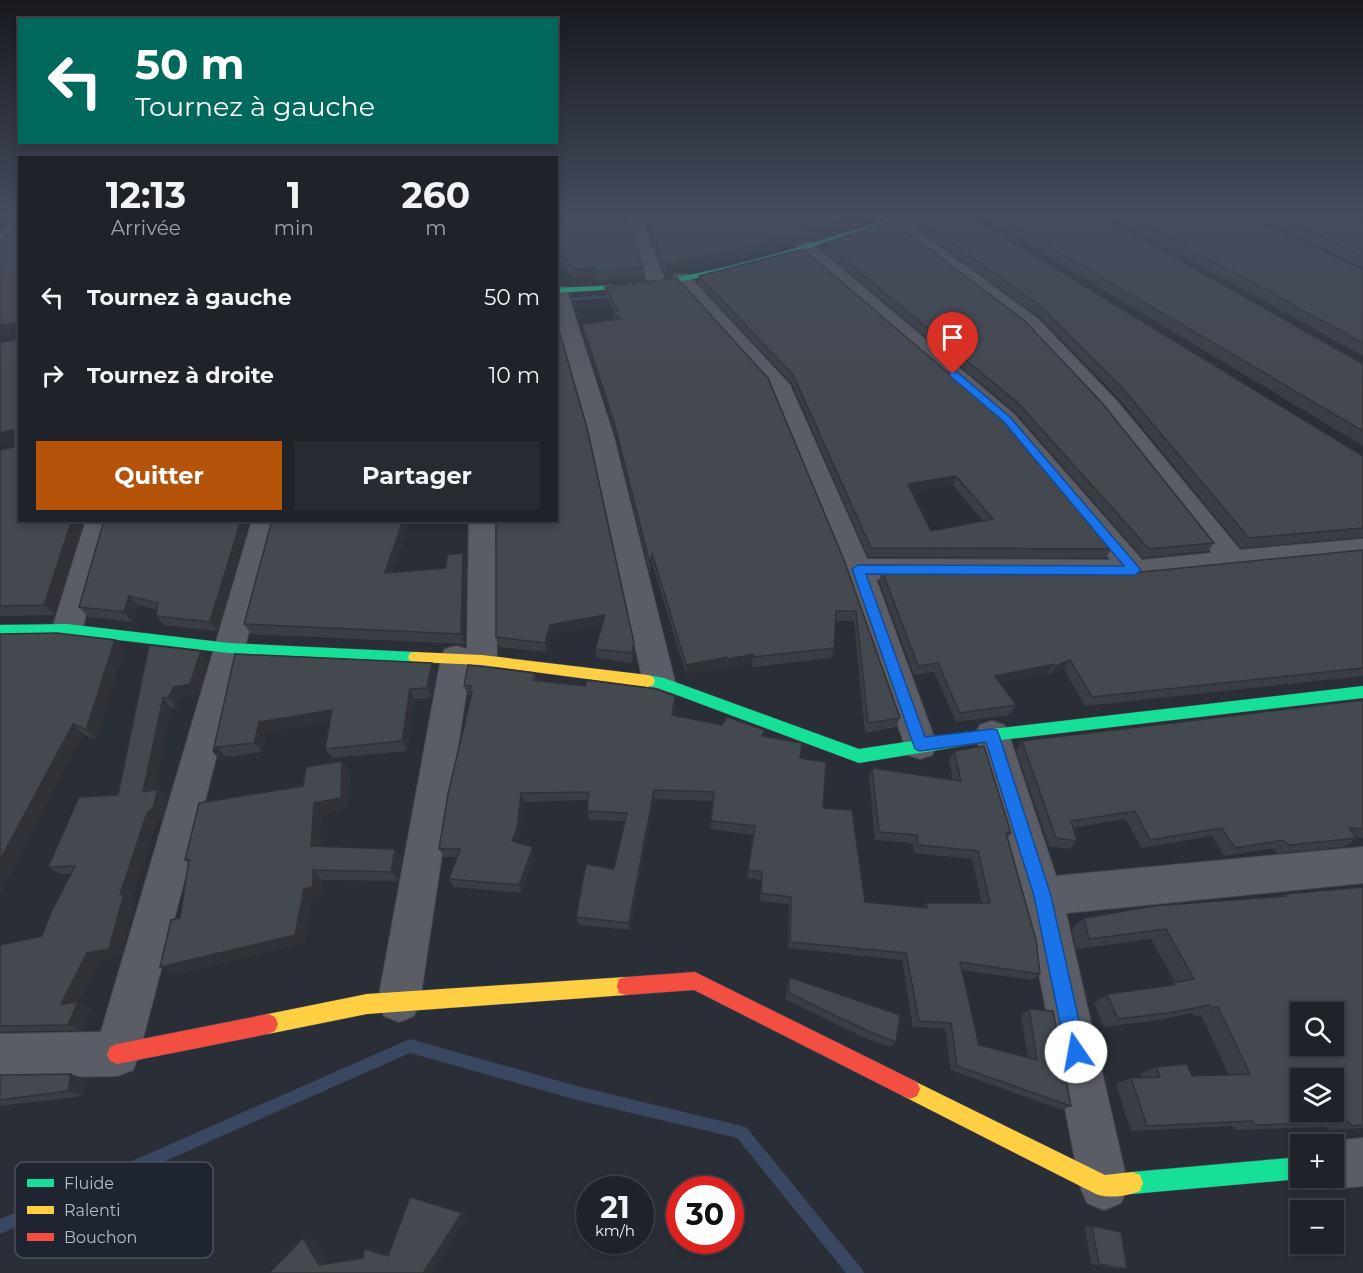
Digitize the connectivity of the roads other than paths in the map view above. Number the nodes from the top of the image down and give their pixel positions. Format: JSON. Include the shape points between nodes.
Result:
{"nodes":[{"id":1,"x":653,"y":273,"type":"edge"},
{"id":2,"x":702,"y":273,"type":"edge"},
{"id":3,"x":836,"y":273,"type":"edge"},
{"id":4,"x":970,"y":273,"type":"edge"},
{"id":5,"x":681,"y":278,"type":"junction"},
{"id":6,"x":657,"y":284,"type":"junction"},
{"id":7,"x":558,"y":291,"type":"edge"},
{"id":8,"x":558,"y":294,"type":"edge"},
{"id":9,"x":98,"y":522,"type":"edge"},
{"id":10,"x":264,"y":522,"type":"edge"},
{"id":11,"x":482,"y":522,"type":"edge"},
{"id":12,"x":1363,"y":548,"type":"edge"},
{"id":13,"x":1234,"y":562,"type":"junction"},
{"id":14,"x":858,"y":569,"type":"junction"},
{"id":15,"x":1135,"y":570,"type":"junction"},
{"id":16,"x":68,"y":629,"type":"junction"},
{"id":17,"x":0,"y":630,"type":"edge"},
{"id":18,"x":229,"y":648,"type":"junction"},
{"id":19,"x":469,"y":659,"type":"junction"},
{"id":20,"x":659,"y":682,"type":"junction"},
{"id":21,"x":1363,"y":692,"type":"edge"},
{"id":22,"x":992,"y":735,"type":"junction"},
{"id":23,"x":920,"y":745,"type":"junction"},
{"id":24,"x":1363,"y":866,"type":"edge"},
{"id":25,"x":1042,"y":896,"type":"junction"},
{"id":26,"x":399,"y":1001,"type":"junction"},
{"id":27,"x":117,"y":1054,"type":"junction"},
{"id":28,"x":0,"y":1056,"type":"edge"},
{"id":29,"x":1363,"y":1162,"type":"edge"},
{"id":30,"x":1344,"y":1164,"type":"edge"},
{"id":31,"x":1290,"y":1169,"type":"edge"},
{"id":32,"x":1104,"y":1185,"type":"junction"}],
"edges":[{"from":1,"to":6,"type":"street"},
{"from":2,"to":5,"type":"street"},
{"from":3,"to":15,"type":"street","via":[[1006,419]]},
{"from":4,"to":13,"type":"street","via":[[1030,323],[1109,406]]},
{"from":5,"to":6,"type":"street"},
{"from":5,"to":14,"type":"street","via":[[779,385]]},
{"from":6,"to":7,"type":"street"},
{"from":8,"to":20,"type":"street","via":[[602,438]]},
{"from":9,"to":16,"type":"street"},
{"from":10,"to":18,"type":"street"},
{"from":11,"to":19,"type":"street"},
{"from":12,"to":13,"type":"street"},
{"from":13,"to":15,"type":"street"},
{"from":14,"to":15,"type":"street"},
{"from":14,"to":23,"type":"street"},
{"from":16,"to":17,"type":"street"},
{"from":16,"to":18,"type":"street"},
{"from":18,"to":19,"type":"street"},
{"from":18,"to":27,"type":"street"},
{"from":19,"to":20,"type":"street"},
{"from":19,"to":26,"type":"street"},
{"from":20,"to":23,"type":"street","via":[[859,756]]},
{"from":21,"to":22,"type":"street"},
{"from":22,"to":23,"type":"street"},
{"from":22,"to":25,"type":"street"},
{"from":24,"to":25,"type":"street"},
{"from":25,"to":32,"type":"street"},
{"from":26,"to":27,"type":"street"},
{"from":26,"to":32,"type":"street","via":[[695,981]]},
{"from":27,"to":28,"type":"street"},
{"from":29,"to":30,"type":"street"},
{"from":31,"to":32,"type":"street"}]}
